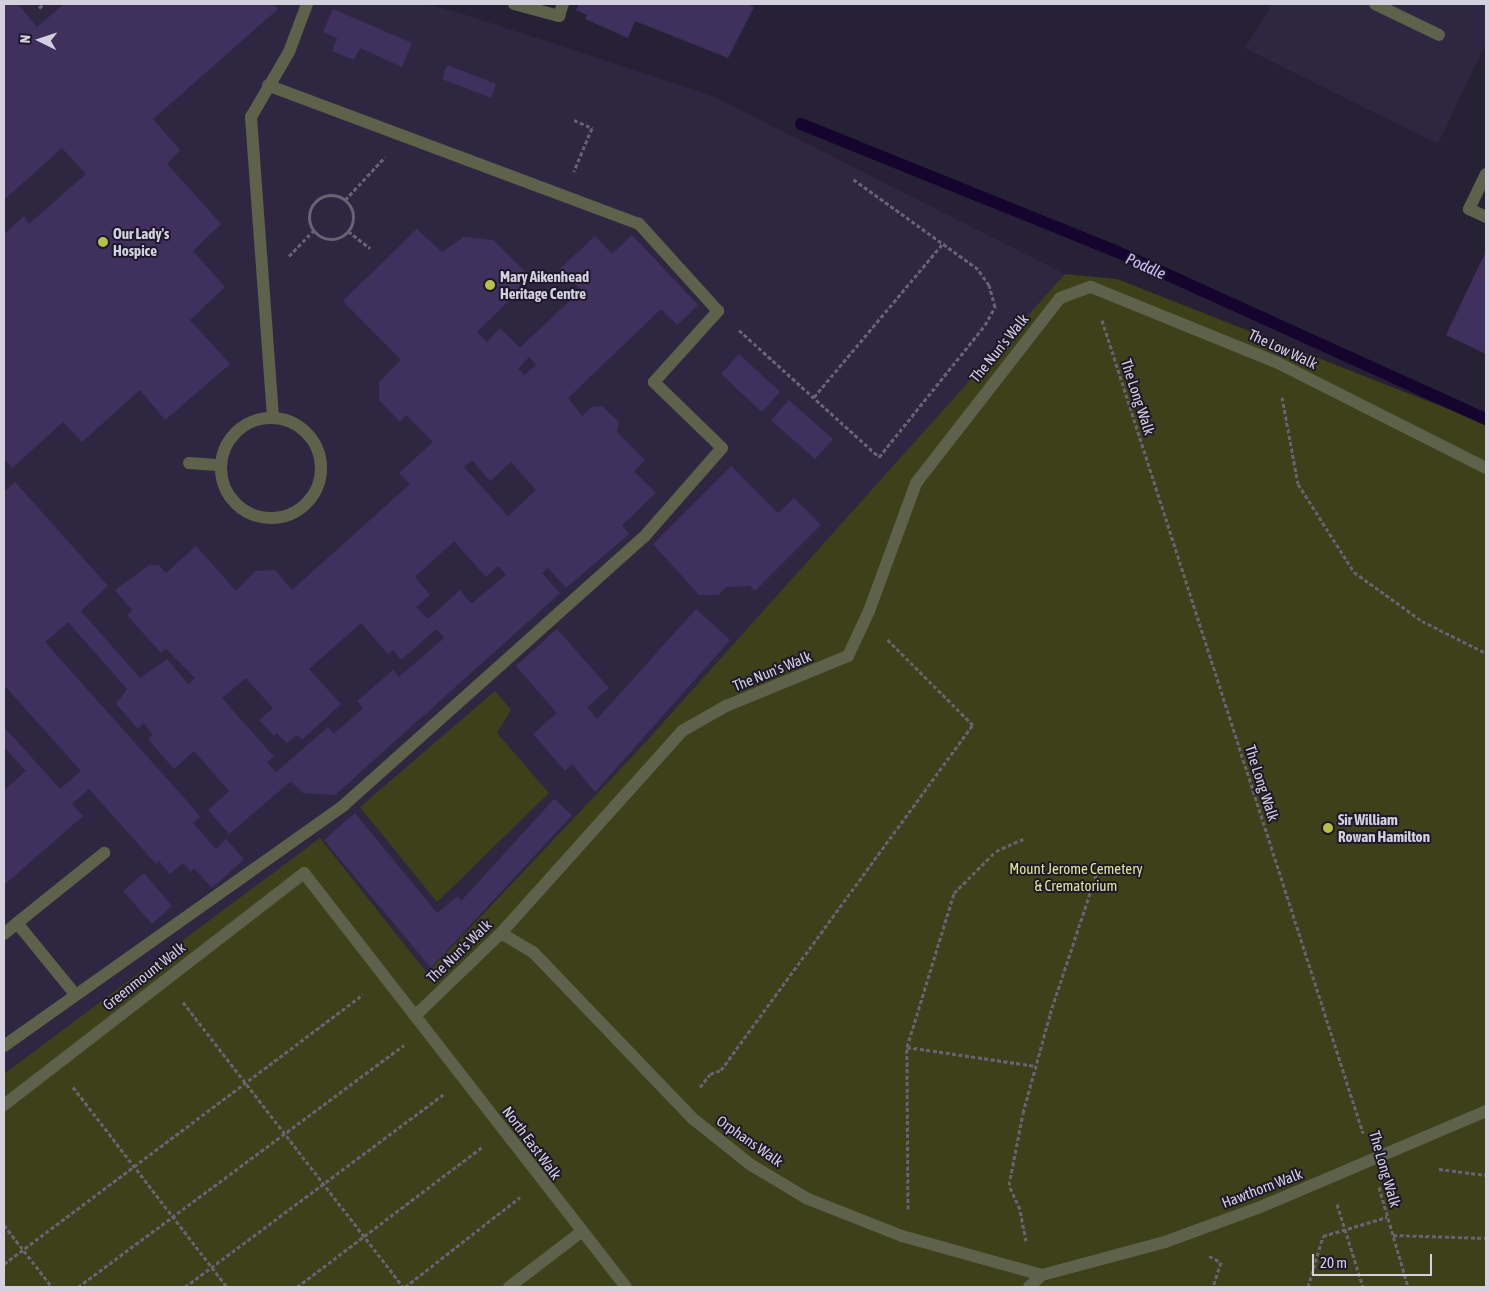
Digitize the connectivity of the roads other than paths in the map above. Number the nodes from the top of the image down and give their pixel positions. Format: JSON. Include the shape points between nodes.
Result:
{"nodes":[{"id":1,"x":307,"y":4,"type":"edge"},
{"id":2,"x":514,"y":4,"type":"edge"},
{"id":3,"x":564,"y":4,"type":"edge"},
{"id":4,"x":1375,"y":4,"type":"edge"},
{"id":5,"x":1439,"y":35,"type":"dead end"},
{"id":6,"x":268,"y":85,"type":"junction"},
{"id":7,"x":1486,"y":174,"type":"edge"},
{"id":8,"x":1486,"y":218,"type":"edge"},
{"id":9,"x":1091,"y":286,"type":"joint"},
{"id":10,"x":273,"y":418,"type":"junction"},
{"id":11,"x":189,"y":463,"type":"dead end"},
{"id":12,"x":220,"y":465,"type":"junction"},
{"id":13,"x":1486,"y":468,"type":"edge"},
{"id":14,"x":104,"y":853,"type":"dead end"},
{"id":15,"x":304,"y":873,"type":"joint"},
{"id":16,"x":17,"y":923,"type":"junction"},
{"id":17,"x":501,"y":932,"type":"junction"},
{"id":18,"x":4,"y":934,"type":"edge"},
{"id":19,"x":74,"y":993,"type":"junction"},
{"id":20,"x":415,"y":1016,"type":"junction"},
{"id":21,"x":4,"y":1046,"type":"edge"},
{"id":22,"x":4,"y":1105,"type":"edge"},
{"id":23,"x":1486,"y":1111,"type":"edge"},
{"id":24,"x":580,"y":1233,"type":"junction"},
{"id":25,"x":1042,"y":1275,"type":"junction"},
{"id":26,"x":509,"y":1287,"type":"edge"},
{"id":27,"x":626,"y":1287,"type":"edge"},
{"id":28,"x":1029,"y":1287,"type":"edge"}],
"edges":[{"from":1,"to":6,"type":"lane","via":[[290,52]]},
{"from":2,"to":3,"type":"lane","via":[[559,16]]},
{"from":4,"to":5,"type":"lane"},
{"from":6,"to":10,"type":"lane","via":[[251,117]]},
{"from":6,"to":19,"type":"lane","via":[[639,224],[718,311],[654,382],[722,448],[644,538],[344,806]]},
{"from":7,"to":8,"type":"lane","via":[[1468,209]]},
{"from":9,"to":13,"type":"lane","name":"The Low Walk","via":[[1276,362]]},
{"from":9,"to":17,"type":"lane","name":"The Nun's Walk","via":[[1060,298],[916,483],[866,618],[848,656],[726,706],[682,731]]},
{"from":10,"to":12,"type":"lane","via":[[250,422],[235,432],[224,448]]},
{"from":10,"to":12,"type":"lane","via":[[294,423],[317,448],[321,474],[309,501],[279,518],[256,517],[240,508],[226,493]]},
{"from":11,"to":12,"type":"lane"},
{"from":14,"to":16,"type":"lane"},
{"from":15,"to":20,"type":"lane","name":"North East Walk"},
{"from":15,"to":22,"type":"lane","name":"Greenmount Walk"},
{"from":16,"to":18,"type":"lane"},
{"from":16,"to":19,"type":"lane"},
{"from":17,"to":20,"type":"lane","name":"The Nun's Walk"},
{"from":17,"to":25,"type":"lane","name":"Orphans Walk","via":[[533,952],[683,1109],[751,1165],[808,1199],[907,1238]]},
{"from":19,"to":21,"type":"lane"},
{"from":20,"to":24,"type":"lane","name":"North East Walk"},
{"from":23,"to":25,"type":"lane","name":"Hawthorn Walk","via":[[1372,1162],[1203,1228]]},
{"from":24,"to":26,"type":"lane"},
{"from":24,"to":27,"type":"lane","name":"North East Walk"},
{"from":25,"to":28,"type":"lane"}]}
